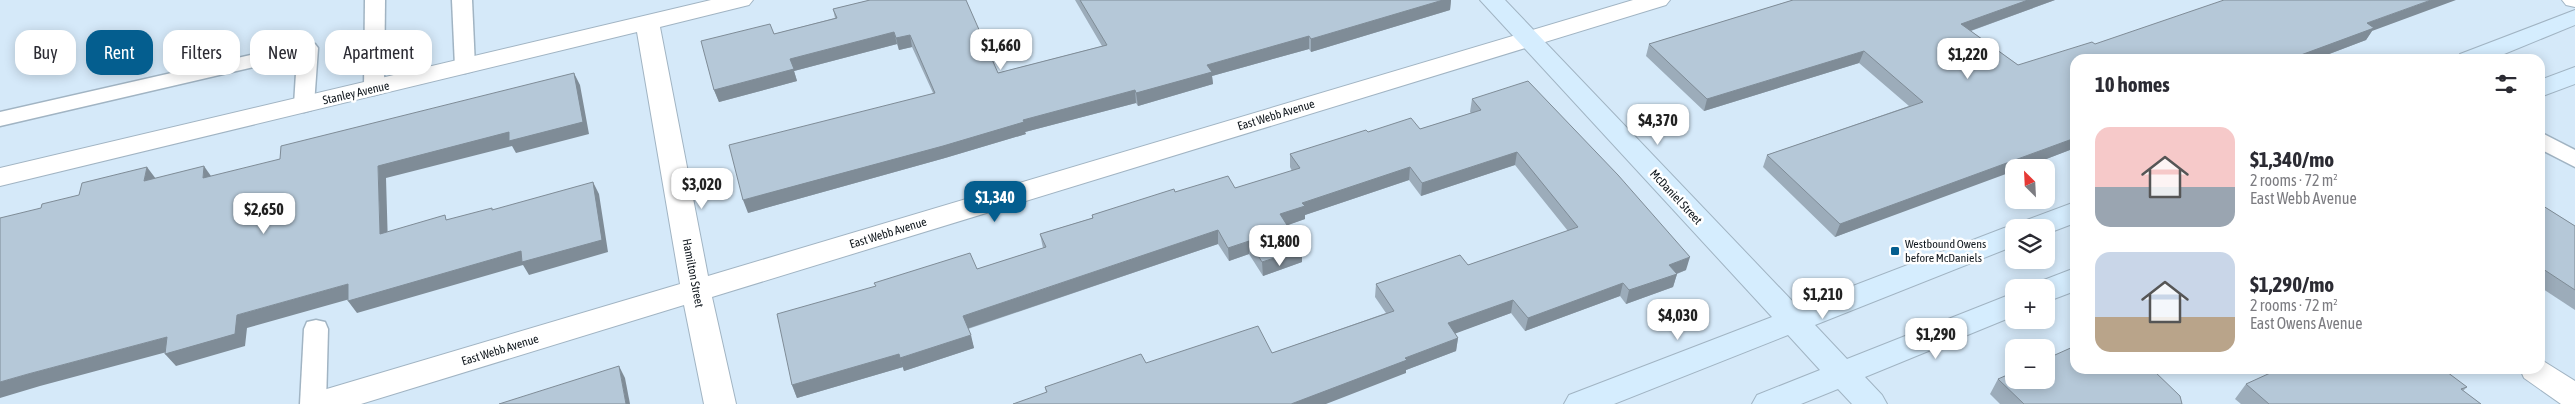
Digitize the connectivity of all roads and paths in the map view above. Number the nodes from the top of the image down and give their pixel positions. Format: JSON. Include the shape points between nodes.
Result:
{"nodes":[{"id":1,"x":375,"y":0,"type":"edge"},
{"id":2,"x":462,"y":0,"type":"edge"},
{"id":3,"x":741,"y":0,"type":"edge"},
{"id":4,"x":1492,"y":0,"type":"edge"},
{"id":5,"x":1658,"y":0,"type":"edge"},
{"id":6,"x":2575,"y":18,"type":"edge"},
{"id":7,"x":647,"y":23,"type":"junction"},
{"id":8,"x":1528,"y":38,"type":"junction"},
{"id":9,"x":2482,"y":54,"type":"edge"},
{"id":10,"x":465,"y":66,"type":"junction"},
{"id":11,"x":2575,"y":75,"type":"edge"},
{"id":12,"x":2545,"y":87,"type":"edge"},
{"id":13,"x":374,"y":88,"type":"junction"},
{"id":14,"x":304,"y":105,"type":"junction"},
{"id":15,"x":0,"y":119,"type":"edge"},
{"id":16,"x":2545,"y":142,"type":"edge"},
{"id":17,"x":2575,"y":160,"type":"edge"},
{"id":18,"x":0,"y":177,"type":"edge"},
{"id":19,"x":2070,"y":214,"type":"edge"},
{"id":20,"x":2055,"y":220,"type":"edge"},
{"id":21,"x":2005,"y":238,"type":"edge"},
{"id":22,"x":2070,"y":281,"type":"edge"},
{"id":23,"x":2055,"y":287,"type":"edge"},
{"id":24,"x":696,"y":292,"type":"junction"},
{"id":25,"x":2005,"y":308,"type":"edge"},
{"id":26,"x":1792,"y":321,"type":"junction"},
{"id":27,"x":316,"y":330,"type":"dead end"},
{"id":28,"x":1842,"y":374,"type":"junction"},
{"id":29,"x":2542,"y":374,"type":"edge"},
{"id":30,"x":2575,"y":397,"type":"edge"},
{"id":31,"x":313,"y":404,"type":"edge"},
{"id":32,"x":320,"y":404,"type":"edge"},
{"id":33,"x":720,"y":404,"type":"edge"},
{"id":34,"x":1580,"y":404,"type":"edge"},
{"id":35,"x":1768,"y":404,"type":"edge"},
{"id":36,"x":1871,"y":404,"type":"edge"}],
"edges":[{"from":1,"to":13,"type":"lane"},
{"from":2,"to":10,"type":"lane"},
{"from":3,"to":7,"type":"street","name":"Stanley Avenue"},
{"from":4,"to":8,"type":"main road","name":"McDaniel Street"},
{"from":5,"to":8,"type":"street","name":"East Webb Avenue"},
{"from":6,"to":9,"type":"main road"},
{"from":7,"to":10,"type":"street","name":"Stanley Avenue"},
{"from":7,"to":24,"type":"street","name":"Hamilton Street"},
{"from":8,"to":24,"type":"street","name":"East Webb Avenue"},
{"from":8,"to":26,"type":"main road","name":"McDaniel Street"},
{"from":10,"to":13,"type":"street","name":"Stanley Avenue"},
{"from":11,"to":12,"type":"main road"},
{"from":13,"to":14,"type":"street","name":"Stanley Avenue"},
{"from":14,"to":15,"type":"lane","via":[[308,48]]},
{"from":14,"to":18,"type":"street","name":"Stanley Avenue"},
{"from":16,"to":17,"type":"lane"},
{"from":19,"to":20,"type":"main road"},
{"from":21,"to":26,"type":"main road"},
{"from":22,"to":23,"type":"main road"},
{"from":24,"to":32,"type":"street","name":"East Webb Avenue"},
{"from":24,"to":33,"type":"street","name":"Hamilton Street"},
{"from":25,"to":28,"type":"main road"},
{"from":26,"to":28,"type":"main road","name":"McDaniel Street"},
{"from":26,"to":34,"type":"main road"},
{"from":27,"to":31,"type":"lane"},
{"from":28,"to":35,"type":"main road"},
{"from":28,"to":36,"type":"main road","name":"McDaniel Street"},
{"from":29,"to":30,"type":"street"}]}
